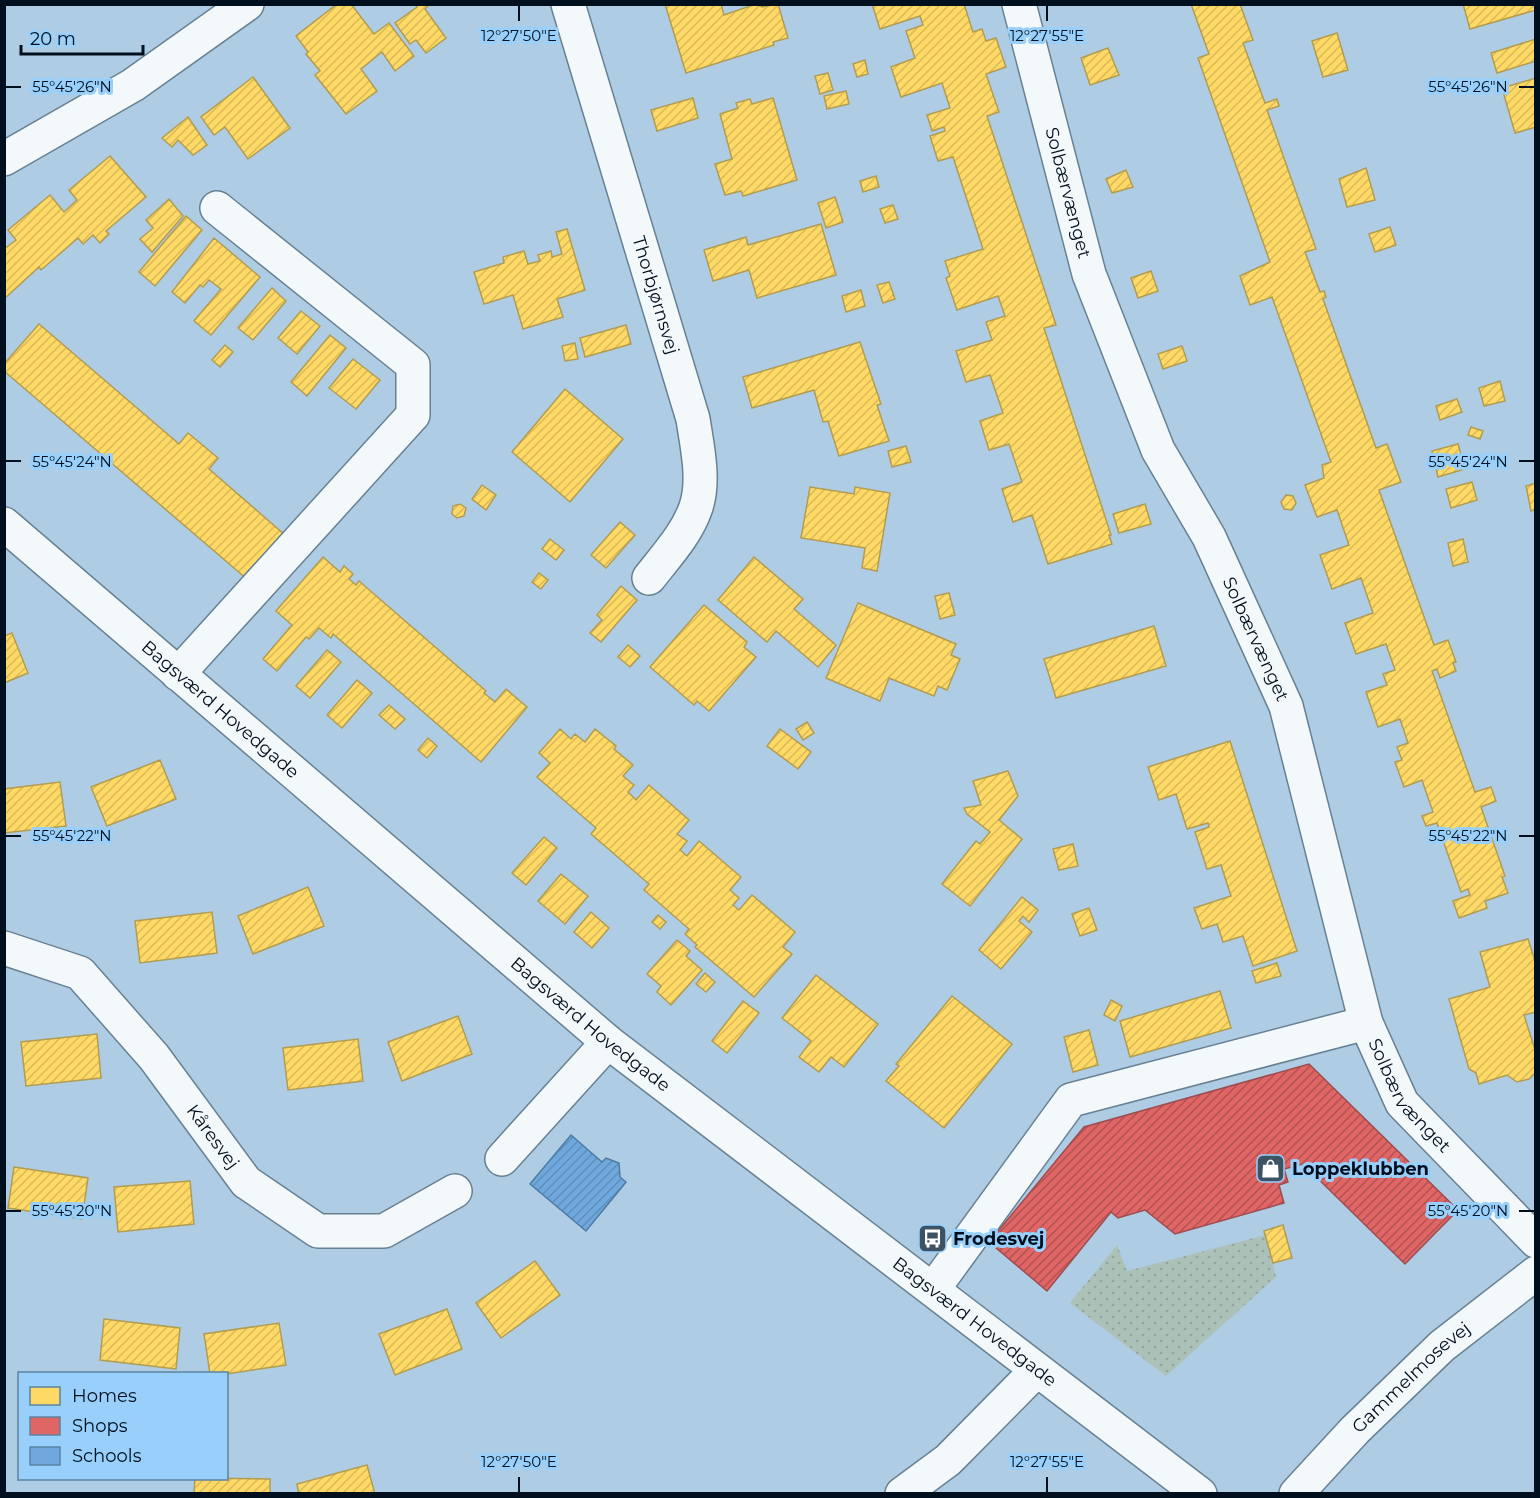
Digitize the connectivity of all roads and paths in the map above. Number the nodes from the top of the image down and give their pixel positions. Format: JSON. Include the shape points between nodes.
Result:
{"nodes":[{"id":1,"x":247,"y":4,"type":"edge"},
{"id":2,"x":568,"y":4,"type":"edge"},
{"id":3,"x":1019,"y":4,"type":"edge"},
{"id":4,"x":4,"y":159,"type":"edge"},
{"id":5,"x":216,"y":208,"type":"dead end"},
{"id":6,"x":4,"y":524,"type":"edge"},
{"id":7,"x":649,"y":578,"type":"dead end"},
{"id":8,"x":178,"y":674,"type":"junction"},
{"id":9,"x":4,"y":948,"type":"edge"},
{"id":10,"x":1366,"y":1023,"type":"junction"},
{"id":11,"x":608,"y":1042,"type":"junction"},
{"id":12,"x":502,"y":1159,"type":"dead end"},
{"id":13,"x":455,"y":1191,"type":"dead end"},
{"id":14,"x":1536,"y":1241,"type":"edge"},
{"id":15,"x":1536,"y":1273,"type":"edge"},
{"id":16,"x":934,"y":1288,"type":"junction"},
{"id":17,"x":1037,"y":1370,"type":"junction"},
{"id":18,"x":902,"y":1494,"type":"edge"},
{"id":19,"x":1200,"y":1494,"type":"edge"},
{"id":20,"x":1296,"y":1494,"type":"edge"}],
"edges":[{"from":1,"to":4,"type":"street","via":[[133,85]]},
{"from":2,"to":7,"type":"street","name":"Thorbjørnsvej","via":[[693,418],[700,470],[696,506],[682,535]]},
{"from":3,"to":10,"type":"street","name":"Solbærvænget","via":[[1089,274],[1158,450],[1209,537],[1286,706]]},
{"from":5,"to":8,"type":"street","via":[[413,365],[413,414]]},
{"from":6,"to":8,"type":"street","name":"Bagsværd Hovedgade"},
{"from":8,"to":11,"type":"street","name":"Bagsværd Hovedgade"},
{"from":9,"to":13,"type":"street","name":"Kåresvej","via":[[80,973],[154,1057],[246,1182],[318,1231],[384,1231]]},
{"from":10,"to":14,"type":"street","name":"Solbærvænget","via":[[1402,1103]]},
{"from":10,"to":16,"type":"street","via":[[1071,1100]]},
{"from":11,"to":12,"type":"street"},
{"from":11,"to":16,"type":"street","name":"Bagsværd Hovedgade"},
{"from":15,"to":20,"type":"street","name":"Gammelmosevej","via":[[1442,1346]]},
{"from":16,"to":17,"type":"street","name":"Bagsværd Hovedgade"},
{"from":17,"to":18,"type":"street","via":[[948,1460]]},
{"from":17,"to":19,"type":"street","name":"Bagsværd Hovedgade"}]}
